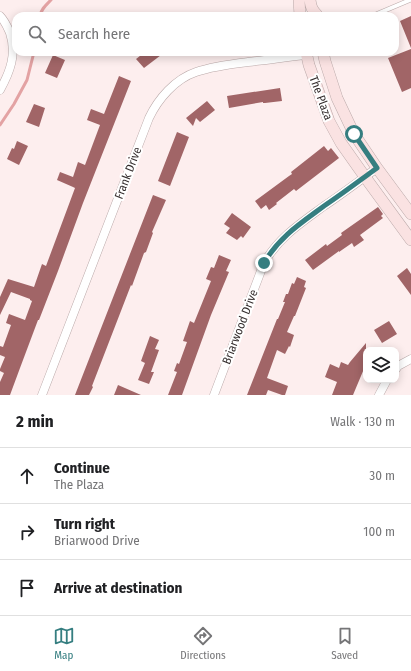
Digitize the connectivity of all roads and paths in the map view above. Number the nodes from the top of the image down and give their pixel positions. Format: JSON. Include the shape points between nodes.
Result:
{"nodes":[{"id":1,"x":299,"y":0,"type":"edge"},
{"id":2,"x":310,"y":0,"type":"edge"},
{"id":3,"x":316,"y":0,"type":"edge"},
{"id":4,"x":410,"y":0,"type":"edge"},
{"id":5,"x":300,"y":12,"type":"edge"},
{"id":6,"x":313,"y":12,"type":"edge"},
{"id":7,"x":317,"y":12,"type":"edge"},
{"id":8,"x":382,"y":12,"type":"edge"},
{"id":9,"x":0,"y":16,"type":"edge"},
{"id":10,"x":12,"y":38,"type":"edge"},
{"id":11,"x":13,"y":56,"type":"edge"},
{"id":12,"x":285,"y":56,"type":"edge"},
{"id":13,"x":307,"y":56,"type":"edge"},
{"id":14,"x":324,"y":56,"type":"edge"},
{"id":15,"x":0,"y":90,"type":"edge"},
{"id":16,"x":377,"y":168,"type":"junction"},
{"id":17,"x":365,"y":177,"type":"junction"},
{"id":18,"x":411,"y":214,"type":"edge"},
{"id":19,"x":411,"y":240,"type":"edge"},
{"id":20,"x":411,"y":359,"type":"edge"},
{"id":21,"x":399,"y":365,"type":"edge"},
{"id":22,"x":385,"y":383,"type":"edge"},
{"id":23,"x":42,"y":395,"type":"edge"},
{"id":24,"x":214,"y":395,"type":"edge"},
{"id":25,"x":379,"y":395,"type":"edge"}],
"edges":[{"from":1,"to":5,"type":"main road"},
{"from":2,"to":6,"type":"main road"},
{"from":3,"to":7,"type":"main road"},
{"from":4,"to":8,"type":"lane"},
{"from":9,"to":10,"type":"street"},
{"from":11,"to":15,"type":"street"},
{"from":12,"to":23,"type":"street","name":"Frank Drive","via":[[215,66],[196,72],[174,84],[160,98],[149,118]]},
{"from":13,"to":17,"type":"main road","name":"The Plaza","via":[[328,121]]},
{"from":14,"to":16,"type":"main road","name":"The Plaza","via":[[337,98],[354,134]]},
{"from":16,"to":17,"type":"street","name":"Briarwood Drive"},
{"from":16,"to":18,"type":"main road","name":"The Plaza"},
{"from":17,"to":19,"type":"main road","name":"The Plaza"},
{"from":17,"to":24,"type":"street","name":"Briarwood Drive","via":[[297,226],[269,254]]},
{"from":20,"to":21,"type":"street"},
{"from":22,"to":25,"type":"street"}]}
